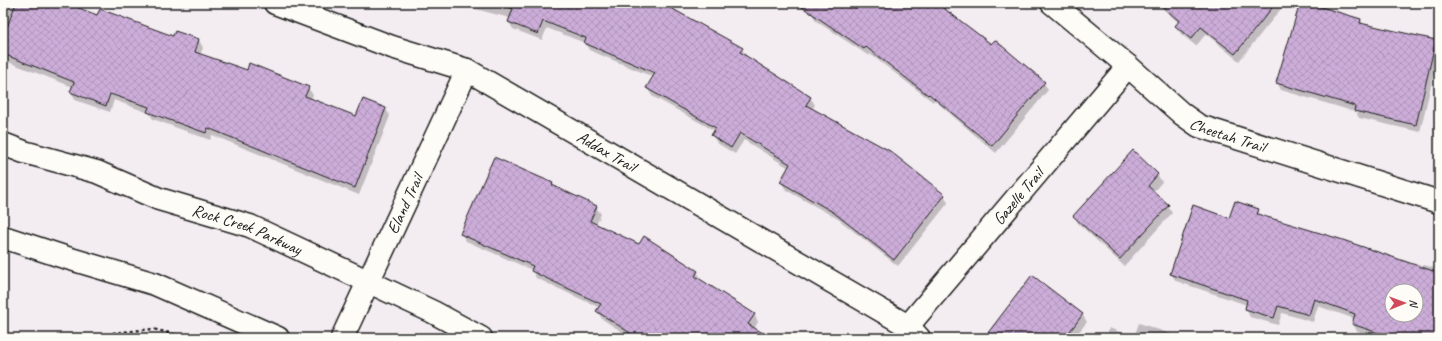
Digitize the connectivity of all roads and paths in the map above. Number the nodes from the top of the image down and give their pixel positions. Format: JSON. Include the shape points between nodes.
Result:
{"nodes":[{"id":1,"x":275,"y":3,"type":"edge"},
{"id":2,"x":1052,"y":3,"type":"edge"},
{"id":3,"x":1128,"y":66,"type":"junction"},
{"id":4,"x":467,"y":70,"type":"junction"},
{"id":5,"x":3,"y":144,"type":"edge"},
{"id":6,"x":1439,"y":202,"type":"edge"},
{"id":7,"x":3,"y":237,"type":"edge"},
{"id":8,"x":368,"y":282,"type":"junction"},
{"id":9,"x":914,"y":332,"type":"edge"},
{"id":10,"x":102,"y":338,"type":"edge"},
{"id":11,"x":189,"y":338,"type":"edge"},
{"id":12,"x":278,"y":338,"type":"edge"},
{"id":13,"x":342,"y":338,"type":"edge"},
{"id":14,"x":481,"y":338,"type":"edge"}],
"edges":[{"from":1,"to":4,"type":"street","name":"Addax Trail","via":[[392,47]]},
{"from":2,"to":3,"type":"street","name":"Cheetah Trail"},
{"from":3,"to":6,"type":"street","name":"Cheetah Trail","via":[[1186,117],[1207,130]]},
{"from":3,"to":9,"type":"street","name":"Gazelle Trail"},
{"from":4,"to":8,"type":"street","name":"Eland Trail"},
{"from":4,"to":9,"type":"street","name":"Addax Trail"},
{"from":5,"to":8,"type":"street","name":"Rock Creek Parkway","via":[[97,172],[160,199],[250,226]]},
{"from":7,"to":12,"type":"street","via":[[155,284]]},
{"from":8,"to":13,"type":"street","name":"Eland Trail"},
{"from":8,"to":14,"type":"street","name":"Rock Creek Parkway"},
{"from":10,"to":11,"type":"path","via":[[112,333],[153,329]]}]}
